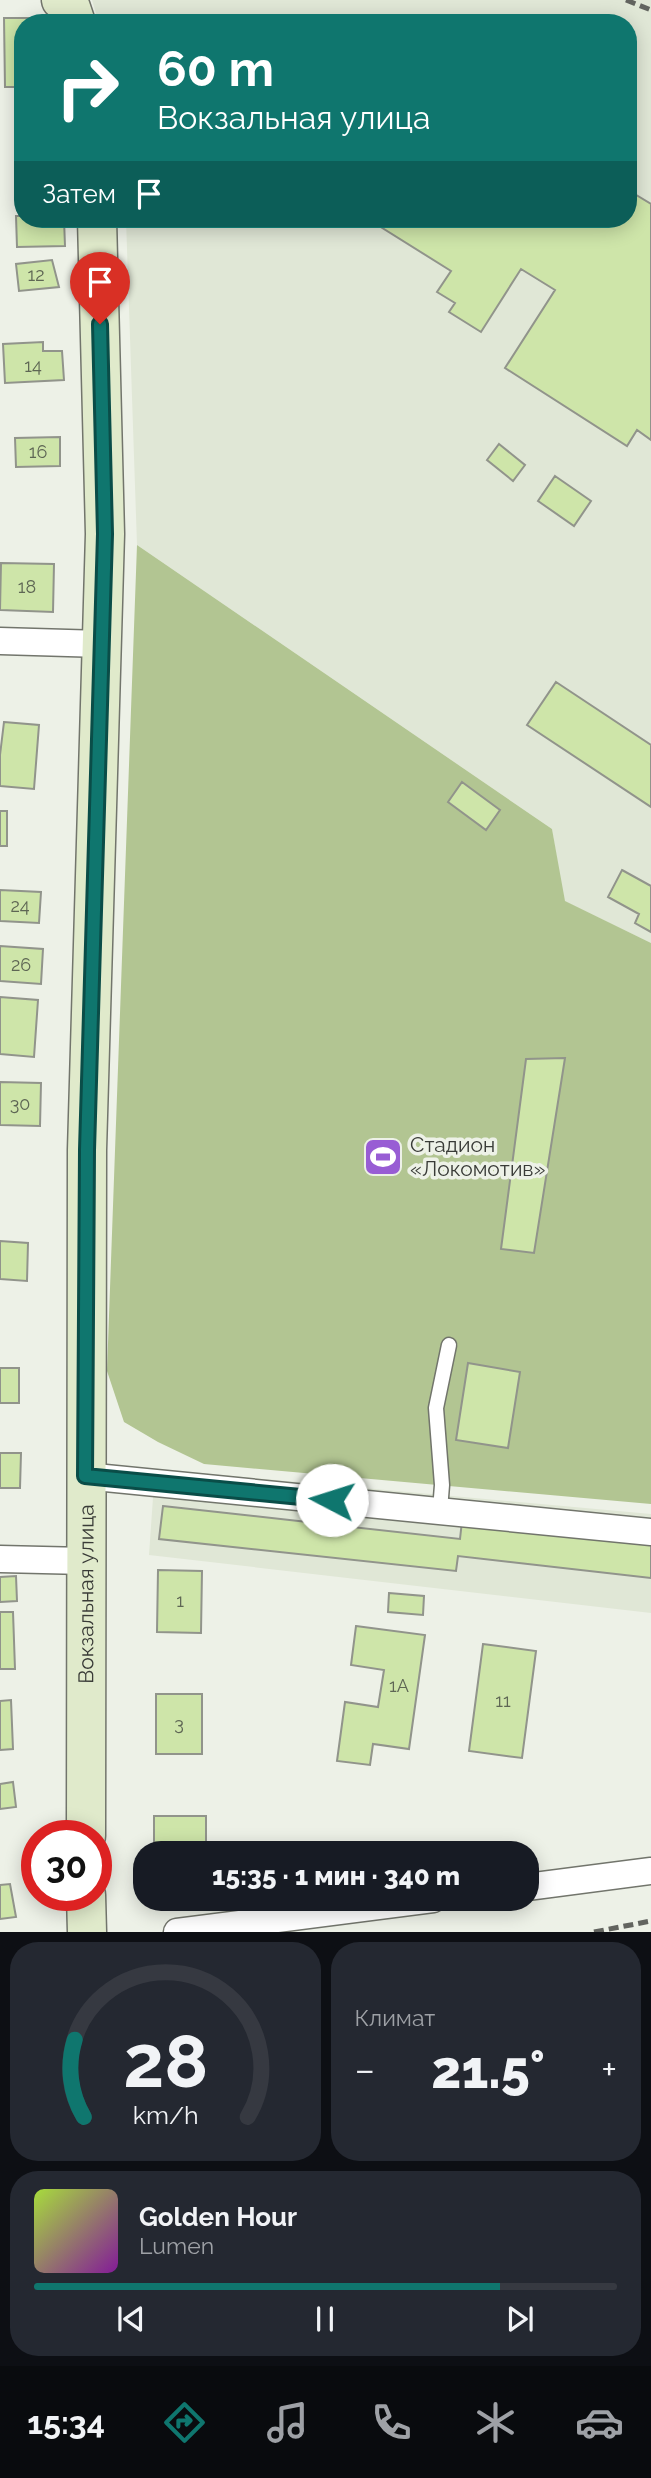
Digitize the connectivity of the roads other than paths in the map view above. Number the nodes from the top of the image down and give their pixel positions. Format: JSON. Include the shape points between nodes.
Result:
{"nodes":[{"id":1,"x":97,"y":228,"type":"edge"},
{"id":2,"x":0,"y":641,"type":"edge"},
{"id":3,"x":102,"y":643,"type":"junction"},
{"id":4,"x":449,"y":1345,"type":"dead end"},
{"id":5,"x":85,"y":1476,"type":"junction"},
{"id":6,"x":440,"y":1510,"type":"junction"},
{"id":7,"x":651,"y":1532,"type":"edge"},
{"id":8,"x":0,"y":1559,"type":"edge"},
{"id":9,"x":85,"y":1561,"type":"junction"},
{"id":10,"x":86,"y":1820,"type":"edge"},
{"id":11,"x":651,"y":1871,"type":"edge"},
{"id":12,"x":539,"y":1885,"type":"edge"},
{"id":13,"x":86,"y":1911,"type":"edge"},
{"id":14,"x":340,"y":1911,"type":"edge"},
{"id":15,"x":87,"y":1932,"type":"edge"},
{"id":16,"x":177,"y":1932,"type":"edge"}],
"edges":[{"from":1,"to":3,"type":"street","name":"Вокзальная улица","via":[[105,534]]},
{"from":2,"to":3,"type":"street"},
{"from":3,"to":5,"type":"street","name":"Вокзальная улица","via":[[87,1150]]},
{"from":4,"to":6,"type":"lane","via":[[436,1408]]},
{"from":5,"to":6,"type":"street"},
{"from":5,"to":9,"type":"street","name":"Вокзальная улица"},
{"from":6,"to":7,"type":"street"},
{"from":8,"to":9,"type":"street"},
{"from":9,"to":10,"type":"street","name":"Вокзальная улица"},
{"from":11,"to":12,"type":"street"},
{"from":13,"to":15,"type":"street"},
{"from":14,"to":16,"type":"street"}]}
